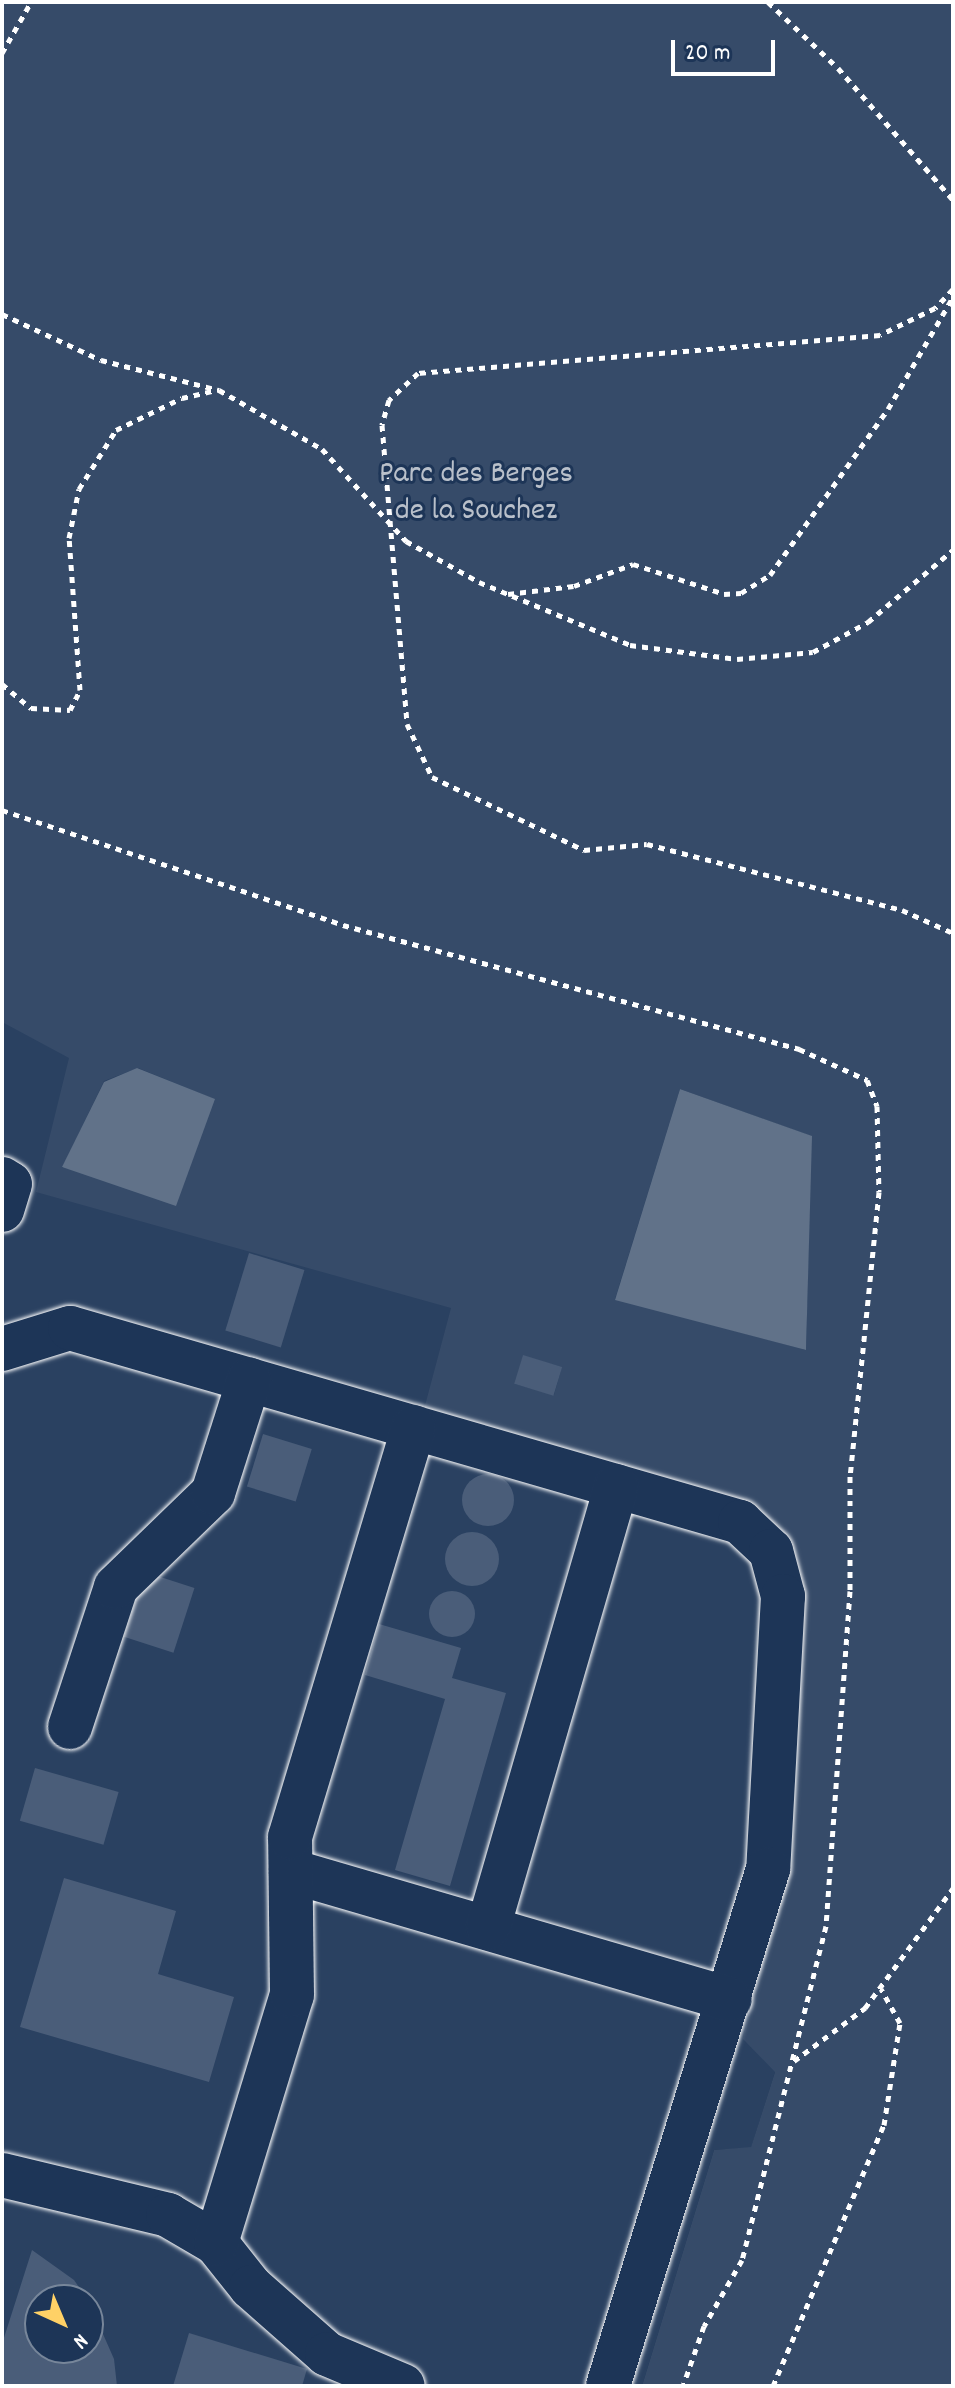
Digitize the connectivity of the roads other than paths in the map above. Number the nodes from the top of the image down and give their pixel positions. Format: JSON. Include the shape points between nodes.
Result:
{"nodes":[{"id":1,"x":2,"y":1179,"type":"edge"},
{"id":2,"x":2,"y":1210,"type":"edge"},
{"id":3,"x":2,"y":1349,"type":"edge"},
{"id":4,"x":249,"y":1380,"type":"junction"},
{"id":5,"x":414,"y":1427,"type":"junction"},
{"id":6,"x":616,"y":1486,"type":"junction"},
{"id":7,"x":70,"y":1727,"type":"dead end"},
{"id":8,"x":291,"y":1871,"type":"junction"},
{"id":9,"x":488,"y":1928,"type":"junction"},
{"id":10,"x":730,"y":1999,"type":"junction"},
{"id":11,"x":2,"y":2175,"type":"edge"},
{"id":12,"x":216,"y":2243,"type":"junction"},
{"id":13,"x":356,"y":2379,"type":"edge"},
{"id":14,"x":403,"y":2386,"type":"edge"},
{"id":15,"x":608,"y":2386,"type":"edge"}],
"edges":[{"from":1,"to":2,"type":"lane","via":[[10,1184]]},
{"from":3,"to":4,"type":"lane","via":[[70,1328]]},
{"from":4,"to":5,"type":"lane"},
{"from":4,"to":7,"type":"lane","via":[[213,1493],[116,1587]]},
{"from":5,"to":6,"type":"lane"},
{"from":5,"to":8,"type":"lane","via":[[290,1837]]},
{"from":6,"to":9,"type":"lane"},
{"from":6,"to":10,"type":"lane","via":[[740,1522],[758,1534],[780,1569],[768,1869]]},
{"from":8,"to":9,"type":"lane"},
{"from":8,"to":12,"type":"lane","via":[[292,1995]]},
{"from":9,"to":10,"type":"lane"},
{"from":10,"to":15,"type":"lane"},
{"from":11,"to":12,"type":"lane","via":[[168,2215]]},
{"from":12,"to":13,"type":"lane","via":[[251,2287]]},
{"from":13,"to":14,"type":"lane"}]}
